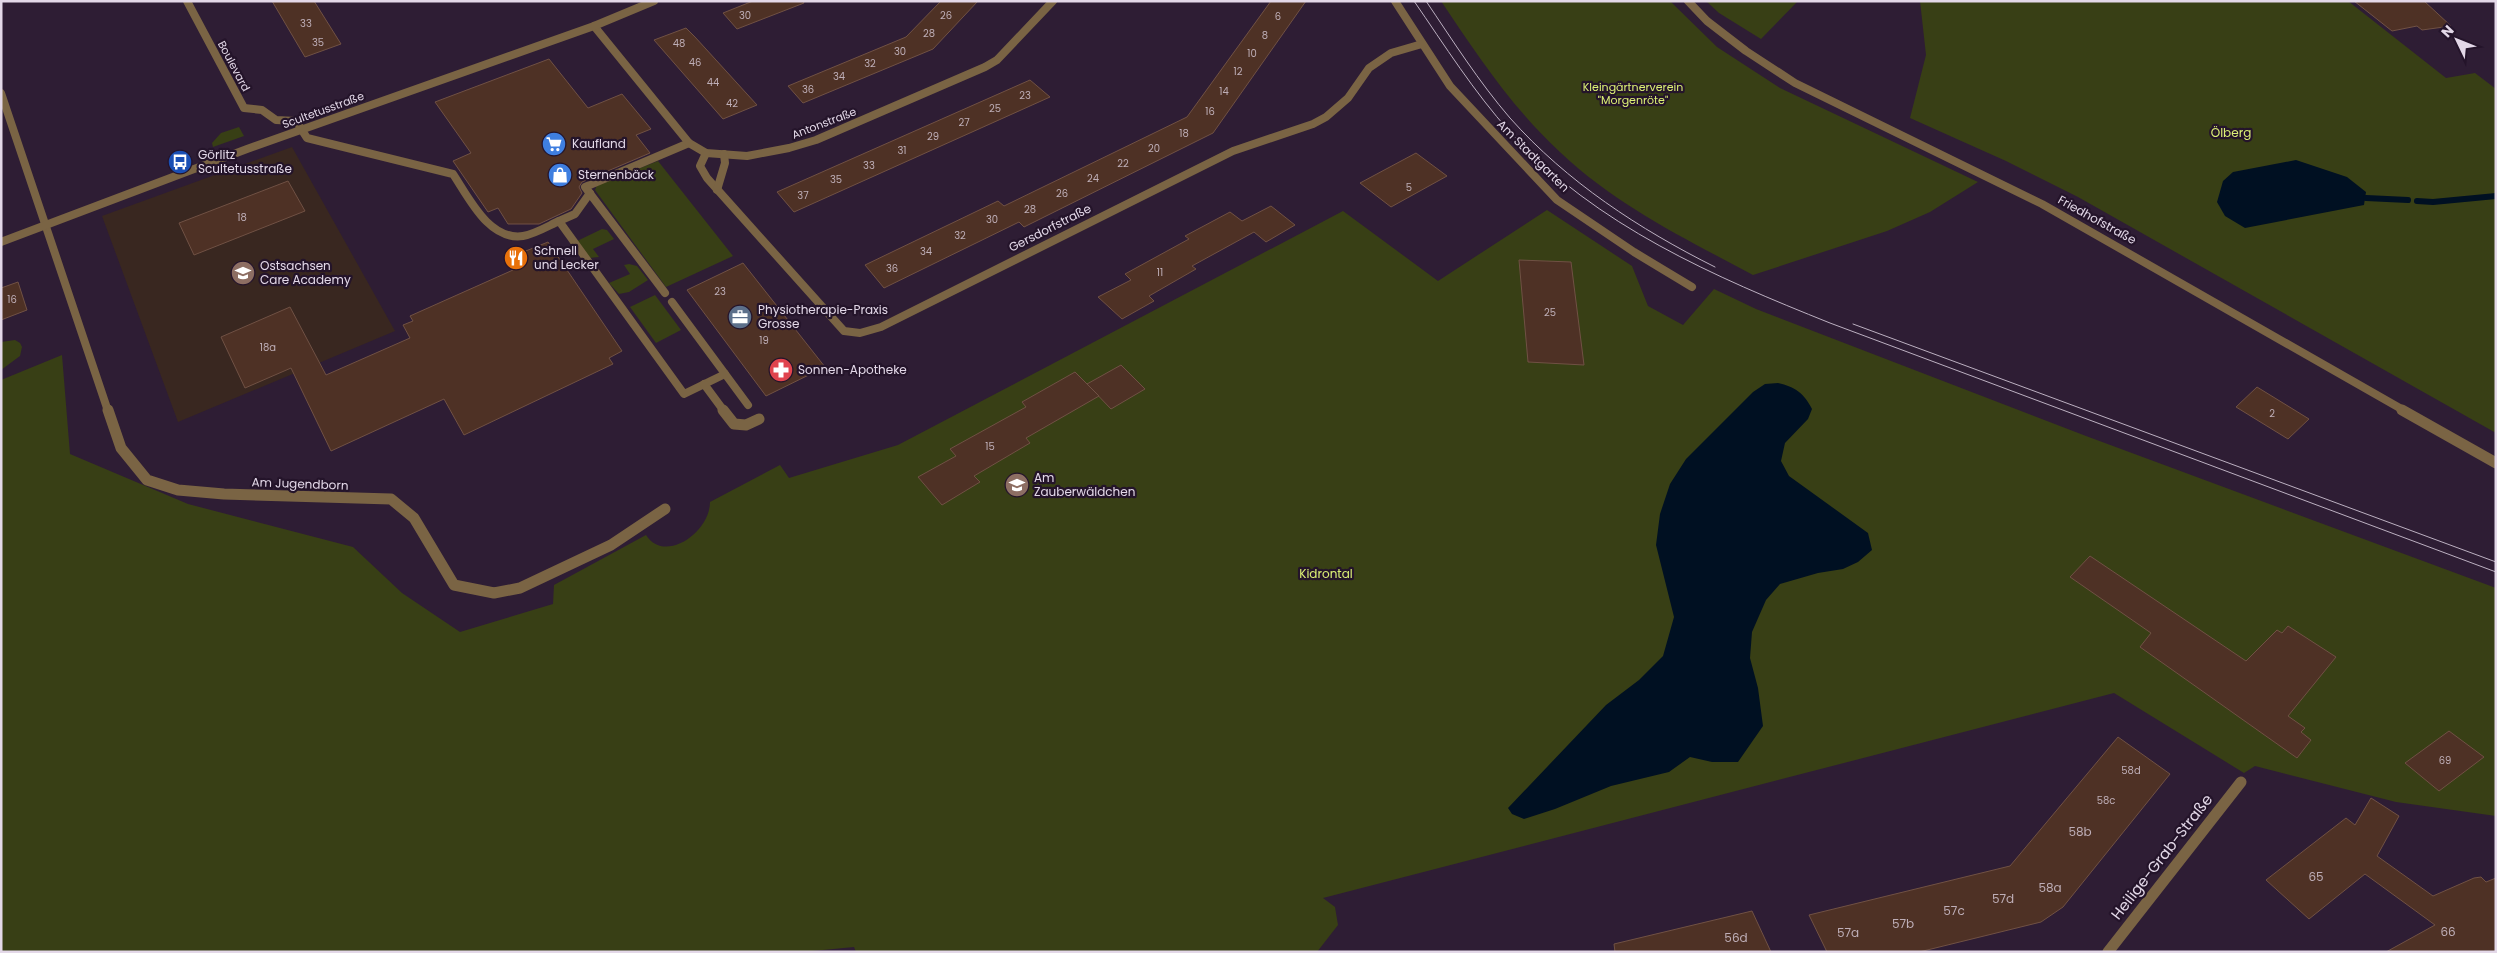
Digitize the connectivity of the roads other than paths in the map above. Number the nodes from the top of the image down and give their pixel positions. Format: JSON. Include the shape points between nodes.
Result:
{"nodes":[{"id":1,"x":187,"y":1,"type":"edge"},
{"id":2,"x":654,"y":1,"type":"edge"},
{"id":3,"x":1053,"y":1,"type":"edge"},
{"id":4,"x":1395,"y":1,"type":"edge"},
{"id":5,"x":1688,"y":1,"type":"edge"},
{"id":6,"x":594,"y":26,"type":"junction"},
{"id":7,"x":1422,"y":44,"type":"junction"},
{"id":8,"x":1,"y":93,"type":"edge"},
{"id":9,"x":301,"y":130,"type":"junction"},
{"id":10,"x":689,"y":143,"type":"junction"},
{"id":11,"x":706,"y":153,"type":"junction"},
{"id":12,"x":724,"y":154,"type":"junction"},
{"id":13,"x":717,"y":190,"type":"junction"},
{"id":14,"x":590,"y":193,"type":"junction"},
{"id":15,"x":559,"y":221,"type":"junction"},
{"id":16,"x":47,"y":224,"type":"junction"},
{"id":17,"x":1,"y":242,"type":"edge"},
{"id":18,"x":1692,"y":287,"type":"dead end"},
{"id":19,"x":665,"y":293,"type":"dead end"},
{"id":20,"x":672,"y":302,"type":"dead end"},
{"id":21,"x":725,"y":374,"type":"junction"},
{"id":22,"x":704,"y":384,"type":"junction"},
{"id":23,"x":748,"y":405,"type":"dead end"},
{"id":24,"x":759,"y":419,"type":"dead end"},
{"id":25,"x":2496,"y":463,"type":"edge"},
{"id":26,"x":665,"y":509,"type":"dead end"},
{"id":27,"x":2241,"y":782,"type":"dead end"},
{"id":28,"x":2108,"y":952,"type":"edge"}],
"edges":[{"from":1,"to":9,"type":"street","name":"Boulevard","via":[[244,108],[260,108],[270,112],[276,120],[296,121]]},
{"from":2,"to":6,"type":"street","name":"Scultetusstraße"},
{"from":3,"to":12,"type":"street","name":"Antonstraße","via":[[997,60],[985,67],[816,140],[764,154]]},
{"from":4,"to":7,"type":"street","name":"Am Stadtgarten"},
{"from":5,"to":25,"type":"street","name":"Friedhofstraße","via":[[1707,21],[1746,51],[1795,82],[2042,204]]},
{"from":6,"to":9,"type":"street","name":"Scultetusstraße"},
{"from":6,"to":10,"type":"street","name":"Antonstraße"},
{"from":7,"to":13,"type":"street","name":"Gersdorfstraße","via":[[1391,53],[1369,68],[1338,109],[1314,124],[1233,151],[881,327],[860,333],[844,331]]},
{"from":7,"to":18,"type":"street","name":"Am Stadtgarten","via":[[1450,86],[1557,200]]},
{"from":8,"to":16,"type":"street","name":"Am Jugendborn"},
{"from":9,"to":15,"type":"street","via":[[307,138],[453,174],[489,226],[508,236],[522,236]]},
{"from":9,"to":16,"type":"street","name":"Scultetusstraße"},
{"from":10,"to":11,"type":"street","name":"Antonstraße"},
{"from":10,"to":14,"type":"street","via":[[585,187]]},
{"from":11,"to":12,"type":"street","name":"Antonstraße"},
{"from":11,"to":13,"type":"street","name":"Gersdorfstraße","via":[[700,166]]},
{"from":12,"to":13,"type":"street","via":[[725,163]]},
{"from":14,"to":15,"type":"street","via":[[575,214]]},
{"from":14,"to":19,"type":"street"},
{"from":15,"to":22,"type":"street","via":[[684,394]]},
{"from":16,"to":17,"type":"street","name":"Scultetusstraße"},
{"from":16,"to":26,"type":"street","name":"Am Jugendborn","via":[[121,448],[147,480],[178,490],[224,494],[391,499],[414,518],[454,585],[497,593],[521,588],[580,562],[630,535]]},
{"from":20,"to":21,"type":"street"},
{"from":21,"to":22,"type":"street"},
{"from":21,"to":23,"type":"street"},
{"from":22,"to":24,"type":"street","via":[[734,424]]},
{"from":27,"to":28,"type":"street","name":"Heilige-Grab-Straße"}]}
